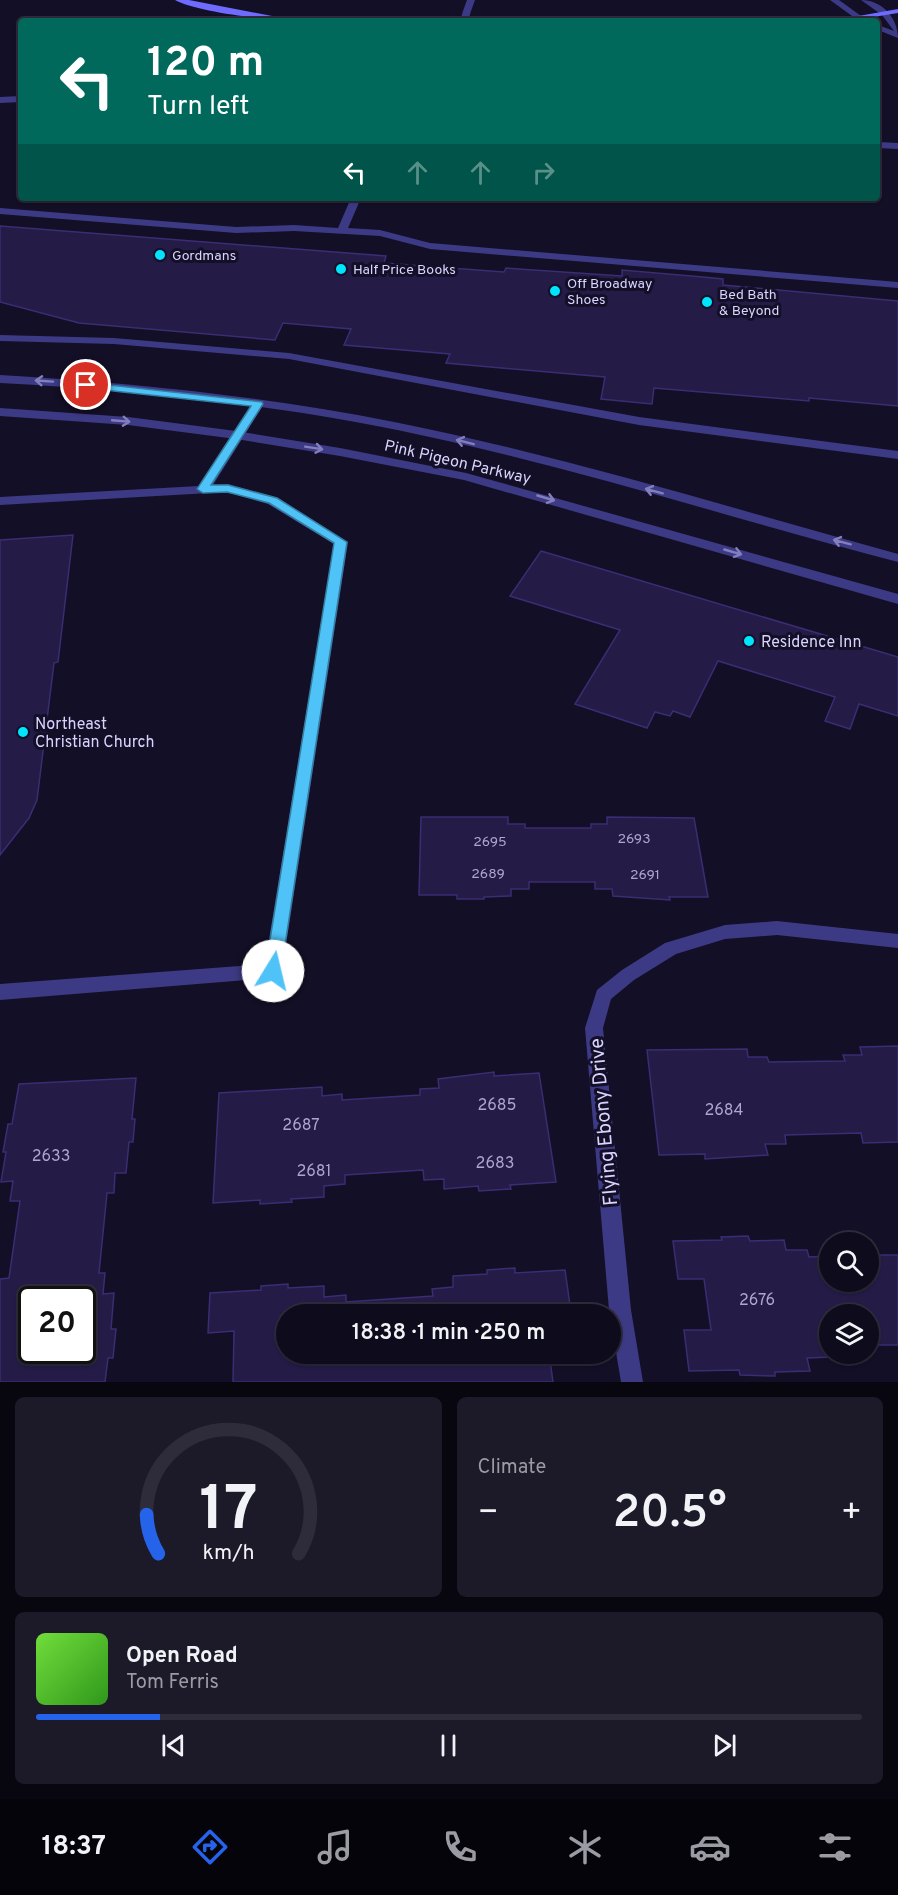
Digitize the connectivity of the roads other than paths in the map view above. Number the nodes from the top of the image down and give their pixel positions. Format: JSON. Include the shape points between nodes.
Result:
{"nodes":[{"id":1,"x":179,"y":0,"type":"edge"},
{"id":2,"x":471,"y":0,"type":"edge"},
{"id":3,"x":834,"y":0,"type":"edge"},
{"id":4,"x":865,"y":0,"type":"edge"},
{"id":5,"x":898,"y":11,"type":"edge"},
{"id":6,"x":885,"y":13,"type":"junction"},
{"id":7,"x":274,"y":18,"type":"edge"},
{"id":8,"x":465,"y":18,"type":"edge"},
{"id":9,"x":859,"y":18,"type":"edge"},
{"id":10,"x":864,"y":18,"type":"edge"},
{"id":11,"x":880,"y":28,"type":"edge"},
{"id":12,"x":898,"y":34,"type":"edge"},
{"id":13,"x":18,"y":99,"type":"edge"},
{"id":14,"x":0,"y":100,"type":"edge"},
{"id":15,"x":880,"y":145,"type":"edge"},
{"id":16,"x":898,"y":146,"type":"edge"},
{"id":17,"x":355,"y":201,"type":"edge"},
{"id":18,"x":0,"y":211,"type":"edge"},
{"id":19,"x":342,"y":230,"type":"junction"},
{"id":20,"x":898,"y":285,"type":"edge"},
{"id":21,"x":0,"y":338,"type":"edge"},
{"id":22,"x":0,"y":379,"type":"edge"},
{"id":23,"x":258,"y":404,"type":"junction"},
{"id":24,"x":0,"y":412,"type":"edge"},
{"id":25,"x":236,"y":435,"type":"junction"},
{"id":26,"x":898,"y":455,"type":"edge"},
{"id":27,"x":203,"y":489,"type":"junction"},
{"id":28,"x":0,"y":501,"type":"edge"},
{"id":29,"x":898,"y":558,"type":"edge"},
{"id":30,"x":898,"y":599,"type":"edge"},
{"id":31,"x":898,"y":941,"type":"edge"},
{"id":32,"x":0,"y":992,"type":"edge"},
{"id":33,"x":632,"y":1382,"type":"edge"}],
"edges":[{"from":1,"to":7,"type":"main road"},
{"from":2,"to":8,"type":"street"},
{"from":3,"to":9,"type":"street"},
{"from":4,"to":6,"type":"street"},
{"from":5,"to":6,"type":"main road"},
{"from":6,"to":10,"type":"main road"},
{"from":6,"to":12,"type":"street"},
{"from":11,"to":12,"type":"street"},
{"from":13,"to":14,"type":"street"},
{"from":15,"to":16,"type":"street"},
{"from":17,"to":19,"type":"street"},
{"from":18,"to":19,"type":"street","via":[[236,230]]},
{"from":19,"to":20,"type":"street","via":[[380,232],[430,246]]},
{"from":21,"to":26,"type":"street","via":[[114,341],[289,356],[639,421]]},
{"from":23,"to":22,"type":"street","name":"Pink Pigeon Parkway","one_way":true},
{"from":23,"to":25,"type":"street"},
{"from":29,"to":23,"type":"street","name":"Pink Pigeon Parkway","one_way":true,"via":[[458,440]]},
{"from":24,"to":25,"type":"street","name":"Pink Pigeon Parkway","one_way":true,"via":[[128,421]]},
{"from":25,"to":27,"type":"street"},
{"from":25,"to":30,"type":"street","name":"Pink Pigeon Parkway","one_way":true,"via":[[466,477]]},
{"from":27,"to":28,"type":"street"},
{"from":27,"to":32,"type":"street","via":[[228,488],[273,501],[341,542],[273,971]]},
{"from":31,"to":33,"type":"street","name":"Flying Ebony Drive","via":[[777,928],[724,932],[671,948],[603,995],[594,1028],[620,1310]]}]}
